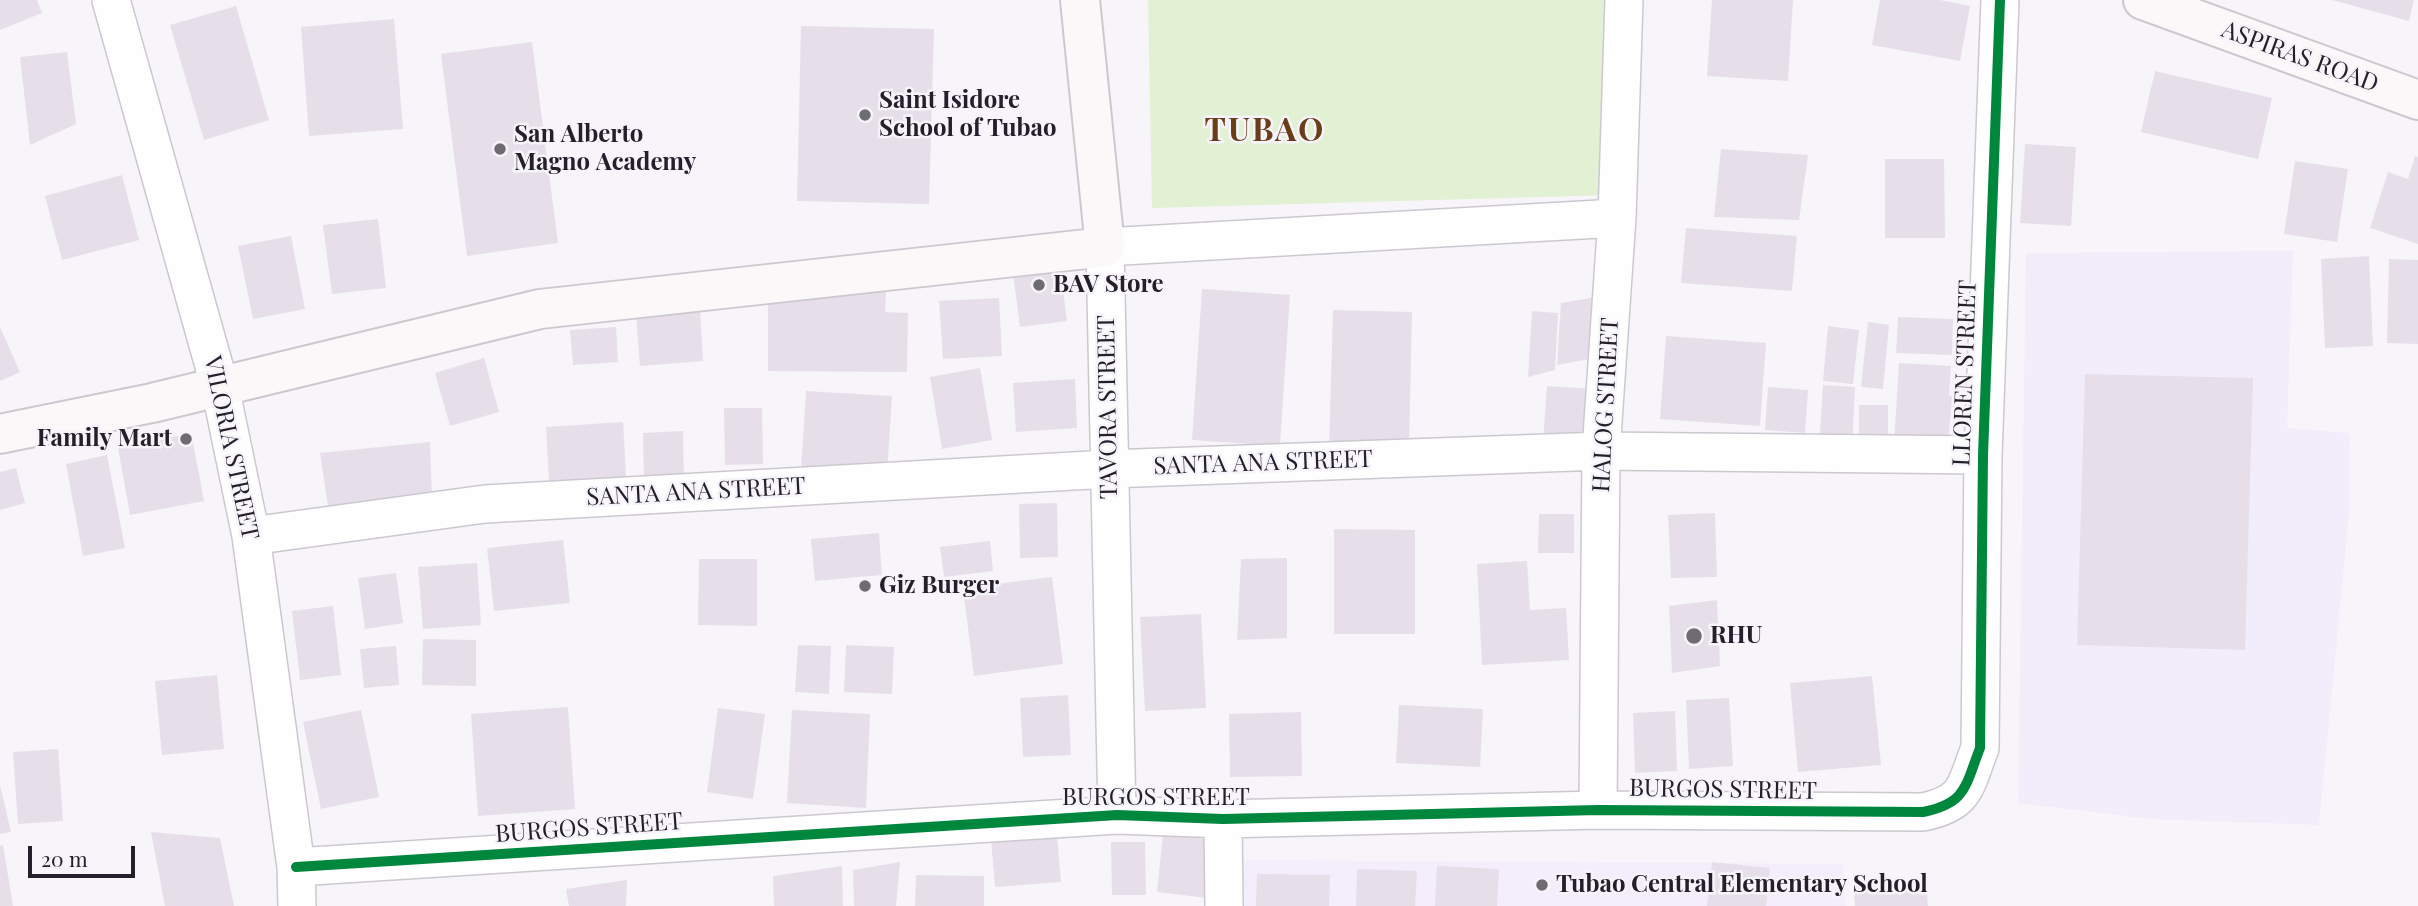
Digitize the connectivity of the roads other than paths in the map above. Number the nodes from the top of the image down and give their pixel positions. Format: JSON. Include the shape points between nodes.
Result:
{"nodes":[{"id":1,"x":111,"y":0,"type":"edge"},
{"id":2,"x":1080,"y":0,"type":"edge"},
{"id":3,"x":1624,"y":0,"type":"edge"},
{"id":4,"x":2000,"y":0,"type":"edge"},
{"id":5,"x":2143,"y":0,"type":"edge"},
{"id":6,"x":2418,"y":100,"type":"edge"},
{"id":7,"x":1616,"y":218,"type":"junction"},
{"id":8,"x":1105,"y":247,"type":"junction"},
{"id":9,"x":220,"y":387,"type":"junction"},
{"id":10,"x":0,"y":434,"type":"edge"},
{"id":11,"x":1601,"y":451,"type":"junction"},
{"id":12,"x":1983,"y":455,"type":"junction"},
{"id":13,"x":1109,"y":469,"type":"junction"},
{"id":14,"x":251,"y":536,"type":"junction"},
{"id":15,"x":1980,"y":748,"type":"joint"},
{"id":16,"x":1598,"y":810,"type":"junction"},
{"id":17,"x":1117,"y":815,"type":"junction"},
{"id":18,"x":1223,"y":819,"type":"junction"},
{"id":19,"x":296,"y":867,"type":"junction"},
{"id":20,"x":297,"y":906,"type":"edge"},
{"id":21,"x":1224,"y":906,"type":"edge"}],
"edges":[{"from":1,"to":9,"type":"street","name":"VILORIA STREET"},
{"from":2,"to":8,"type":"main road","name":"TAVORA STREET"},
{"from":3,"to":7,"type":"street","name":"HALOG STREET"},
{"from":4,"to":12,"type":"street","name":"LLOREN STREET"},
{"from":5,"to":6,"type":"main road","name":"ASPIRAS ROAD"},
{"from":7,"to":8,"type":"street"},
{"from":7,"to":11,"type":"street","name":"HALOG STREET"},
{"from":8,"to":9,"type":"main road","via":[[540,309]]},
{"from":8,"to":13,"type":"street","name":"TAVORA STREET"},
{"from":9,"to":10,"type":"main road"},
{"from":9,"to":14,"type":"street","name":"VILORIA STREET"},
{"from":11,"to":12,"type":"street","name":"SANTA ANA STREET"},
{"from":11,"to":13,"type":"street","name":"SANTA ANA STREET"},
{"from":11,"to":16,"type":"street","name":"HALOG STREET"},
{"from":12,"to":15,"type":"street","name":"LLOREN STREET"},
{"from":13,"to":14,"type":"street","name":"SANTA ANA STREET","via":[[485,504]]},
{"from":13,"to":17,"type":"street","name":"TAVORA STREET"},
{"from":14,"to":19,"type":"street","name":"VILORIA STREET"},
{"from":15,"to":16,"type":"street","name":"BURGOS STREET","via":[[1958,799],[1923,813]]},
{"from":16,"to":18,"type":"street","name":"BURGOS STREET"},
{"from":17,"to":18,"type":"street","name":"BURGOS STREET"},
{"from":17,"to":19,"type":"street","name":"BURGOS STREET"},
{"from":18,"to":21,"type":"street"},
{"from":19,"to":20,"type":"street","name":"VILORIA STREET"}]}
